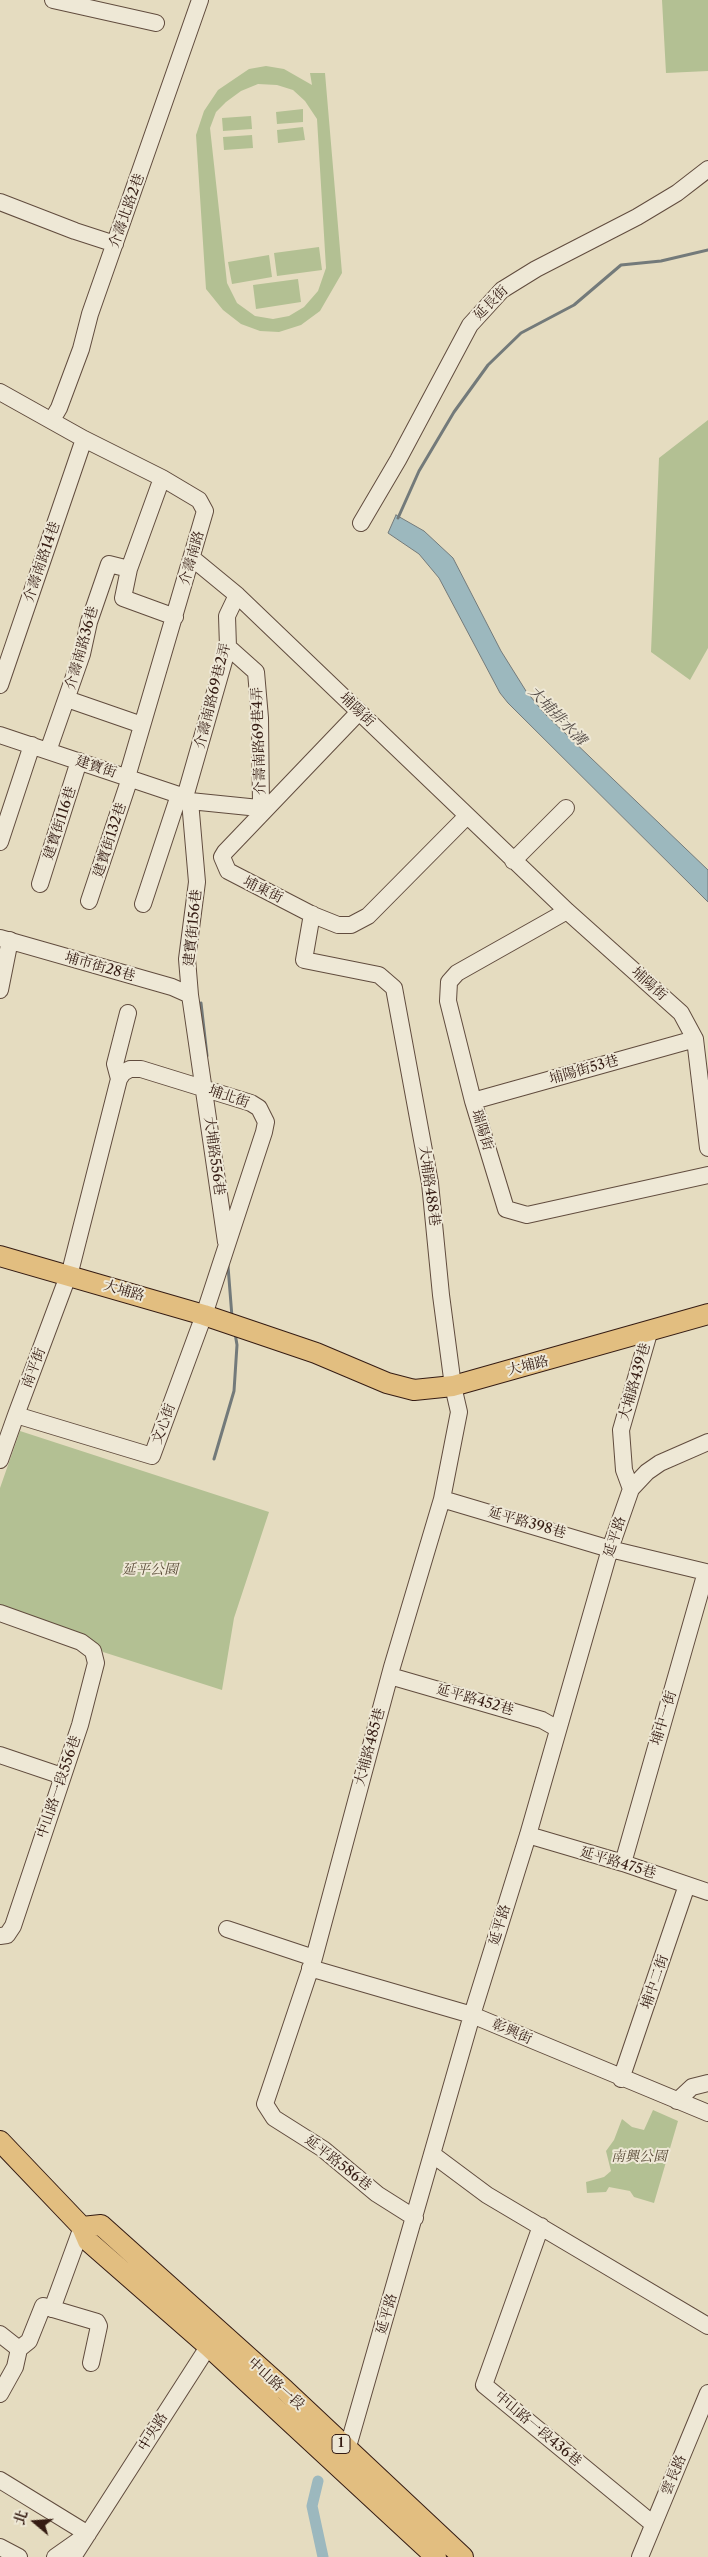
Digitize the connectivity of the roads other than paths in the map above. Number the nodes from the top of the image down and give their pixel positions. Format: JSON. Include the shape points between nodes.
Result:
{"nodes":[{"id":1,"x":53,"y":0,"type":"edge"},
{"id":2,"x":200,"y":0,"type":"edge"},
{"id":3,"x":156,"y":23,"type":"dead end"},
{"id":4,"x":708,"y":169,"type":"edge"},
{"id":5,"x":0,"y":202,"type":"edge"},
{"id":6,"x":114,"y":244,"type":"junction"},
{"id":7,"x":0,"y":392,"type":"edge"},
{"id":8,"x":52,"y":420,"type":"junction"},
{"id":9,"x":84,"y":438,"type":"junction"},
{"id":10,"x":162,"y":478,"type":"junction"},
{"id":11,"x":361,"y":523,"type":"dead end"},
{"id":12,"x":192,"y":558,"type":"junction"},
{"id":13,"x":129,"y":569,"type":"junction"},
{"id":14,"x":237,"y":595,"type":"junction"},
{"id":15,"x":175,"y":617,"type":"junction"},
{"id":16,"x":228,"y":647,"type":"junction"},
{"id":17,"x":4,"y":663,"type":"edge"},
{"id":18,"x":0,"y":685,"type":"edge"},
{"id":19,"x":67,"y":699,"type":"junction"},
{"id":20,"x":359,"y":712,"type":"junction"},
{"id":21,"x":142,"y":725,"type":"junction"},
{"id":22,"x":0,"y":735,"type":"edge"},
{"id":23,"x":32,"y":745,"type":"junction"},
{"id":24,"x":48,"y":751,"type":"junction"},
{"id":25,"x":79,"y":761,"type":"junction"},
{"id":26,"x":129,"y":778,"type":"junction"},
{"id":27,"x":185,"y":798,"type":"junction"},
{"id":28,"x":566,"y":808,"type":"dead end"},
{"id":29,"x":467,"y":816,"type":"junction"},
{"id":30,"x":0,"y":842,"type":"edge"},
{"id":31,"x":514,"y":861,"type":"junction"},
{"id":32,"x":40,"y":884,"type":"dead end"},
{"id":33,"x":89,"y":902,"type":"dead end"},
{"id":34,"x":143,"y":904,"type":"dead end"},
{"id":35,"x":567,"y":911,"type":"junction"},
{"id":36,"x":312,"y":914,"type":"junction"},
{"id":37,"x":5,"y":939,"type":"edge"},
{"id":38,"x":0,"y":990,"type":"edge"},
{"id":39,"x":190,"y":995,"type":"junction"},
{"id":40,"x":128,"y":1014,"type":"dead end"},
{"id":41,"x":695,"y":1039,"type":"junction"},
{"id":42,"x":119,"y":1079,"type":"junction"},
{"id":43,"x":204,"y":1088,"type":"junction"},
{"id":44,"x":473,"y":1101,"type":"junction"},
{"id":45,"x":708,"y":1148,"type":"edge"},
{"id":46,"x":708,"y":1175,"type":"edge"},
{"id":47,"x":227,"y":1247,"type":"junction"},
{"id":48,"x":0,"y":1256,"type":"edge"},
{"id":49,"x":69,"y":1276,"type":"junction"},
{"id":50,"x":708,"y":1314,"type":"edge"},
{"id":51,"x":204,"y":1315,"type":"junction"},
{"id":52,"x":649,"y":1333,"type":"junction"},
{"id":53,"x":453,"y":1386,"type":"junction"},
{"id":54,"x":16,"y":1415,"type":"junction"},
{"id":55,"x":708,"y":1442,"type":"edge"},
{"id":56,"x":0,"y":1460,"type":"edge"},
{"id":57,"x":631,"y":1489,"type":"junction"},
{"id":58,"x":442,"y":1499,"type":"junction"},
{"id":59,"x":610,"y":1549,"type":"junction"},
{"id":60,"x":707,"y":1572,"type":"edge"},
{"id":61,"x":0,"y":1613,"type":"edge"},
{"id":62,"x":390,"y":1676,"type":"junction"},
{"id":63,"x":558,"y":1729,"type":"junction"},
{"id":64,"x":0,"y":1756,"type":"edge"},
{"id":65,"x":62,"y":1776,"type":"junction"},
{"id":66,"x":528,"y":1836,"type":"junction"},
{"id":67,"x":623,"y":1863,"type":"junction"},
{"id":68,"x":687,"y":1885,"type":"junction"},
{"id":69,"x":708,"y":1892,"type":"edge"},
{"id":70,"x":227,"y":1929,"type":"dead end"},
{"id":71,"x":4,"y":1935,"type":"edge"},
{"id":72,"x":312,"y":1963,"type":"junction"},
{"id":73,"x":472,"y":2015,"type":"junction"},
{"id":74,"x":621,"y":2079,"type":"junction"},
{"id":75,"x":708,"y":2083,"type":"edge"},
{"id":76,"x":677,"y":2100,"type":"junction"},
{"id":77,"x":266,"y":2104,"type":"joint"},
{"id":78,"x":708,"y":2113,"type":"edge"},
{"id":79,"x":0,"y":2140,"type":"edge"},
{"id":80,"x":432,"y":2154,"type":"junction"},
{"id":81,"x":415,"y":2218,"type":"junction"},
{"id":82,"x":541,"y":2226,"type":"junction"},
{"id":83,"x":82,"y":2227,"type":"junction"},
{"id":84,"x":52,"y":2309,"type":"junction"},
{"id":85,"x":708,"y":2326,"type":"edge"},
{"id":86,"x":0,"y":2334,"type":"edge"},
{"id":87,"x":213,"y":2339,"type":"junction"},
{"id":88,"x":19,"y":2349,"type":"junction"},
{"id":89,"x":91,"y":2363,"type":"dead end"},
{"id":90,"x":708,"y":2393,"type":"edge"},
{"id":91,"x":0,"y":2394,"type":"edge"},
{"id":92,"x":704,"y":2414,"type":"edge"},
{"id":93,"x":347,"y":2450,"type":"junction"},
{"id":94,"x":0,"y":2480,"type":"edge"},
{"id":95,"x":653,"y":2524,"type":"junction"},
{"id":96,"x":88,"y":2534,"type":"junction"},
{"id":97,"x":0,"y":2547,"type":"edge"},
{"id":98,"x":19,"y":2557,"type":"edge"},
{"id":99,"x":55,"y":2557,"type":"edge"},
{"id":100,"x":73,"y":2557,"type":"edge"},
{"id":101,"x":82,"y":2557,"type":"edge"},
{"id":102,"x":436,"y":2557,"type":"edge"},
{"id":103,"x":463,"y":2557,"type":"edge"},
{"id":104,"x":640,"y":2557,"type":"edge"}],
"edges":[{"from":1,"to":3,"type":"street"},
{"from":2,"to":6,"type":"street","name":"介壽北路2巷"},
{"from":4,"to":11,"type":"street","name":"延長街","via":[[636,217],[502,290],[470,326]]},
{"from":5,"to":6,"type":"street"},
{"from":6,"to":8,"type":"street","name":"介壽北路2巷","via":[[81,349]]},
{"from":7,"to":8,"type":"street","name":"介壽南路"},
{"from":8,"to":9,"type":"street","name":"介壽南路"},
{"from":9,"to":10,"type":"street","name":"介壽南路"},
{"from":9,"to":17,"type":"street","name":"介壽南路14巷"},
{"from":10,"to":12,"type":"street","name":"介壽南路","via":[[199,500],[205,511]]},
{"from":10,"to":13,"type":"street"},
{"from":12,"to":14,"type":"street","name":"埔陽街"},
{"from":12,"to":15,"type":"street","name":"介壽南路"},
{"from":13,"to":15,"type":"street","via":[[123,598]]},
{"from":13,"to":19,"type":"street","name":"介壽南路36巷","via":[[109,564]]},
{"from":14,"to":16,"type":"street","name":"介壽南路69巷2弄","via":[[227,616]]},
{"from":14,"to":20,"type":"street","name":"埔陽街"},
{"from":15,"to":21,"type":"street","name":"介壽南路"},
{"from":16,"to":27,"type":"street","name":"介壽南路69巷2弄"},
{"from":16,"to":27,"type":"street","name":"介壽南路69巷4弄","via":[[256,672],[261,806]]},
{"from":17,"to":18,"type":"street","name":"介壽南路14巷"},
{"from":19,"to":21,"type":"street"},
{"from":19,"to":24,"type":"street","name":"介壽南路36巷"},
{"from":20,"to":29,"type":"street","name":"埔陽街"},
{"from":20,"to":36,"type":"street","name":"埔東街","via":[[222,858],[228,871],[236,876]]},
{"from":21,"to":26,"type":"street","name":"介壽南路"},
{"from":22,"to":23,"type":"street","name":"建寶街"},
{"from":23,"to":24,"type":"street","name":"建寶街"},
{"from":23,"to":30,"type":"street"},
{"from":24,"to":25,"type":"street","name":"建寶街"},
{"from":25,"to":26,"type":"street","name":"建寶街"},
{"from":25,"to":32,"type":"street","name":"建寶街116巷"},
{"from":26,"to":27,"type":"street","name":"建寶街"},
{"from":26,"to":33,"type":"street","name":"建寶街132巷"},
{"from":27,"to":34,"type":"street","name":"介壽南路69巷2弄"},
{"from":27,"to":39,"type":"street","name":"建寶街156巷","via":[[197,882],[187,959]]},
{"from":28,"to":31,"type":"street"},
{"from":29,"to":31,"type":"street","name":"埔陽街"},
{"from":29,"to":36,"type":"street","name":"埔東街","via":[[359,922],[338,925]]},
{"from":31,"to":35,"type":"street","name":"埔陽街"},
{"from":35,"to":41,"type":"street","name":"埔陽街","via":[[681,1013]]},
{"from":35,"to":44,"type":"street","name":"瑞陽街","via":[[457,974],[450,982],[448,1001]]},
{"from":36,"to":53,"type":"street","name":"大埔路488巷","via":[[304,960],[378,975],[394,988],[430,1183]]},
{"from":37,"to":38,"type":"street","name":"埔市街28巷"},
{"from":37,"to":39,"type":"street","name":"埔市街28巷"},
{"from":39,"to":43,"type":"street","name":"大埔路556巷"},
{"from":40,"to":42,"type":"street","via":[[115,1064]]},
{"from":41,"to":44,"type":"street","name":"埔陽街53巷"},
{"from":41,"to":45,"type":"street","name":"埔陽街"},
{"from":42,"to":43,"type":"street","name":"埔北街","via":[[130,1069],[141,1069]]},
{"from":42,"to":49,"type":"street"},
{"from":43,"to":47,"type":"street","name":"大埔路556巷"},
{"from":43,"to":47,"type":"street","name":"埔北街","via":[[259,1108],[266,1122]]},
{"from":44,"to":46,"type":"street","name":"瑞陽街","via":[[506,1209],[517,1213],[527,1215]]},
{"from":47,"to":51,"type":"street","name":"大埔路556巷"},
{"from":48,"to":49,"type":"main road","name":"大埔路"},
{"from":49,"to":51,"type":"main road","name":"大埔路"},
{"from":49,"to":54,"type":"street","name":"南平街"},
{"from":50,"to":52,"type":"main road","name":"大埔路"},
{"from":51,"to":53,"type":"main road","name":"大埔路","via":[[340,1363],[386,1383],[414,1390]]},
{"from":51,"to":54,"type":"street","name":"文心街","via":[[152,1456]]},
{"from":52,"to":53,"type":"main road","name":"大埔路"},
{"from":52,"to":57,"type":"street","name":"大埔路439巷","via":[[621,1430],[624,1470]]},
{"from":53,"to":58,"type":"street","name":"大埔路485巷","via":[[459,1412]]},
{"from":54,"to":56,"type":"street","name":"南平街"},
{"from":55,"to":57,"type":"street","name":"延平路","via":[[660,1463]]},
{"from":57,"to":59,"type":"street","name":"延平路"},
{"from":58,"to":59,"type":"street","name":"延平路398巷"},
{"from":58,"to":62,"type":"street","name":"大埔路485巷"},
{"from":59,"to":60,"type":"street","name":"延平路398巷"},
{"from":59,"to":63,"type":"street","name":"延平路"},
{"from":60,"to":67,"type":"street","name":"埔中一街"},
{"from":61,"to":65,"type":"street","name":"中山路一段556巷","via":[[81,1642],[93,1651],[96,1663],[80,1725]]},
{"from":62,"to":63,"type":"street","name":"延平路452巷","via":[[542,1720]]},
{"from":62,"to":72,"type":"street","name":"大埔路485巷"},
{"from":63,"to":66,"type":"street","name":"延平路"},
{"from":64,"to":65,"type":"street"},
{"from":65,"to":71,"type":"street","name":"中山路一段556巷","via":[[13,1926]]},
{"from":66,"to":67,"type":"street","name":"延平路475巷"},
{"from":66,"to":73,"type":"street","name":"延平路"},
{"from":67,"to":68,"type":"street","name":"延平路475巷"},
{"from":68,"to":69,"type":"street","name":"延平路475巷"},
{"from":68,"to":74,"type":"street","name":"埔中二街"},
{"from":70,"to":72,"type":"street","name":"彰興街"},
{"from":72,"to":73,"type":"street","name":"彰興街"},
{"from":72,"to":77,"type":"street","name":"大埔路485巷"},
{"from":73,"to":74,"type":"street","name":"彰興街"},
{"from":73,"to":80,"type":"street","name":"延平路"},
{"from":74,"to":76,"type":"street","name":"彰興街"},
{"from":75,"to":76,"type":"street","via":[[692,2087]]},
{"from":76,"to":78,"type":"street","name":"彰興街"},
{"from":77,"to":81,"type":"street","name":"延平路586巷","via":[[274,2118],[323,2149],[377,2194]]},
{"from":79,"to":83,"type":"main road","name":"中山路一段","number":"1"},
{"from":80,"to":81,"type":"street","name":"延平路"},
{"from":80,"to":82,"type":"street","via":[[487,2195]]},
{"from":81,"to":93,"type":"street","name":"延平路"},
{"from":82,"to":85,"type":"street"},
{"from":82,"to":95,"type":"street","name":"中山路一段436巷","via":[[484,2385]]},
{"from":83,"to":84,"type":"street"},
{"from":83,"to":87,"type":"main road","name":"中山路一段","number":"1","via":[[88,2241]]},
{"from":84,"to":88,"type":"street","via":[[40,2308],[30,2341]]},
{"from":84,"to":89,"type":"street","via":[[97,2322],[99,2326]]},
{"from":86,"to":88,"type":"street"},
{"from":87,"to":93,"type":"main road","name":"中山路一段","number":"1"},
{"from":87,"to":96,"type":"street","name":"中央路"},
{"from":87,"to":102,"type":"main road","name":"中山路一段","number":"1"},
{"from":88,"to":91,"type":"street","via":[[15,2367]]},
{"from":90,"to":92,"type":"street","name":"雲長路"},
{"from":92,"to":95,"type":"street","name":"雲長路"},
{"from":93,"to":103,"type":"main road","name":"中山路一段","number":"1"},
{"from":94,"to":96,"type":"street"},
{"from":95,"to":104,"type":"street","name":"雲長路"},
{"from":96,"to":99,"type":"street","name":"中央路"},
{"from":96,"to":100,"type":"street","name":"中央路"},
{"from":96,"to":101,"type":"street","name":"中央路"},
{"from":97,"to":98,"type":"street"}]}
